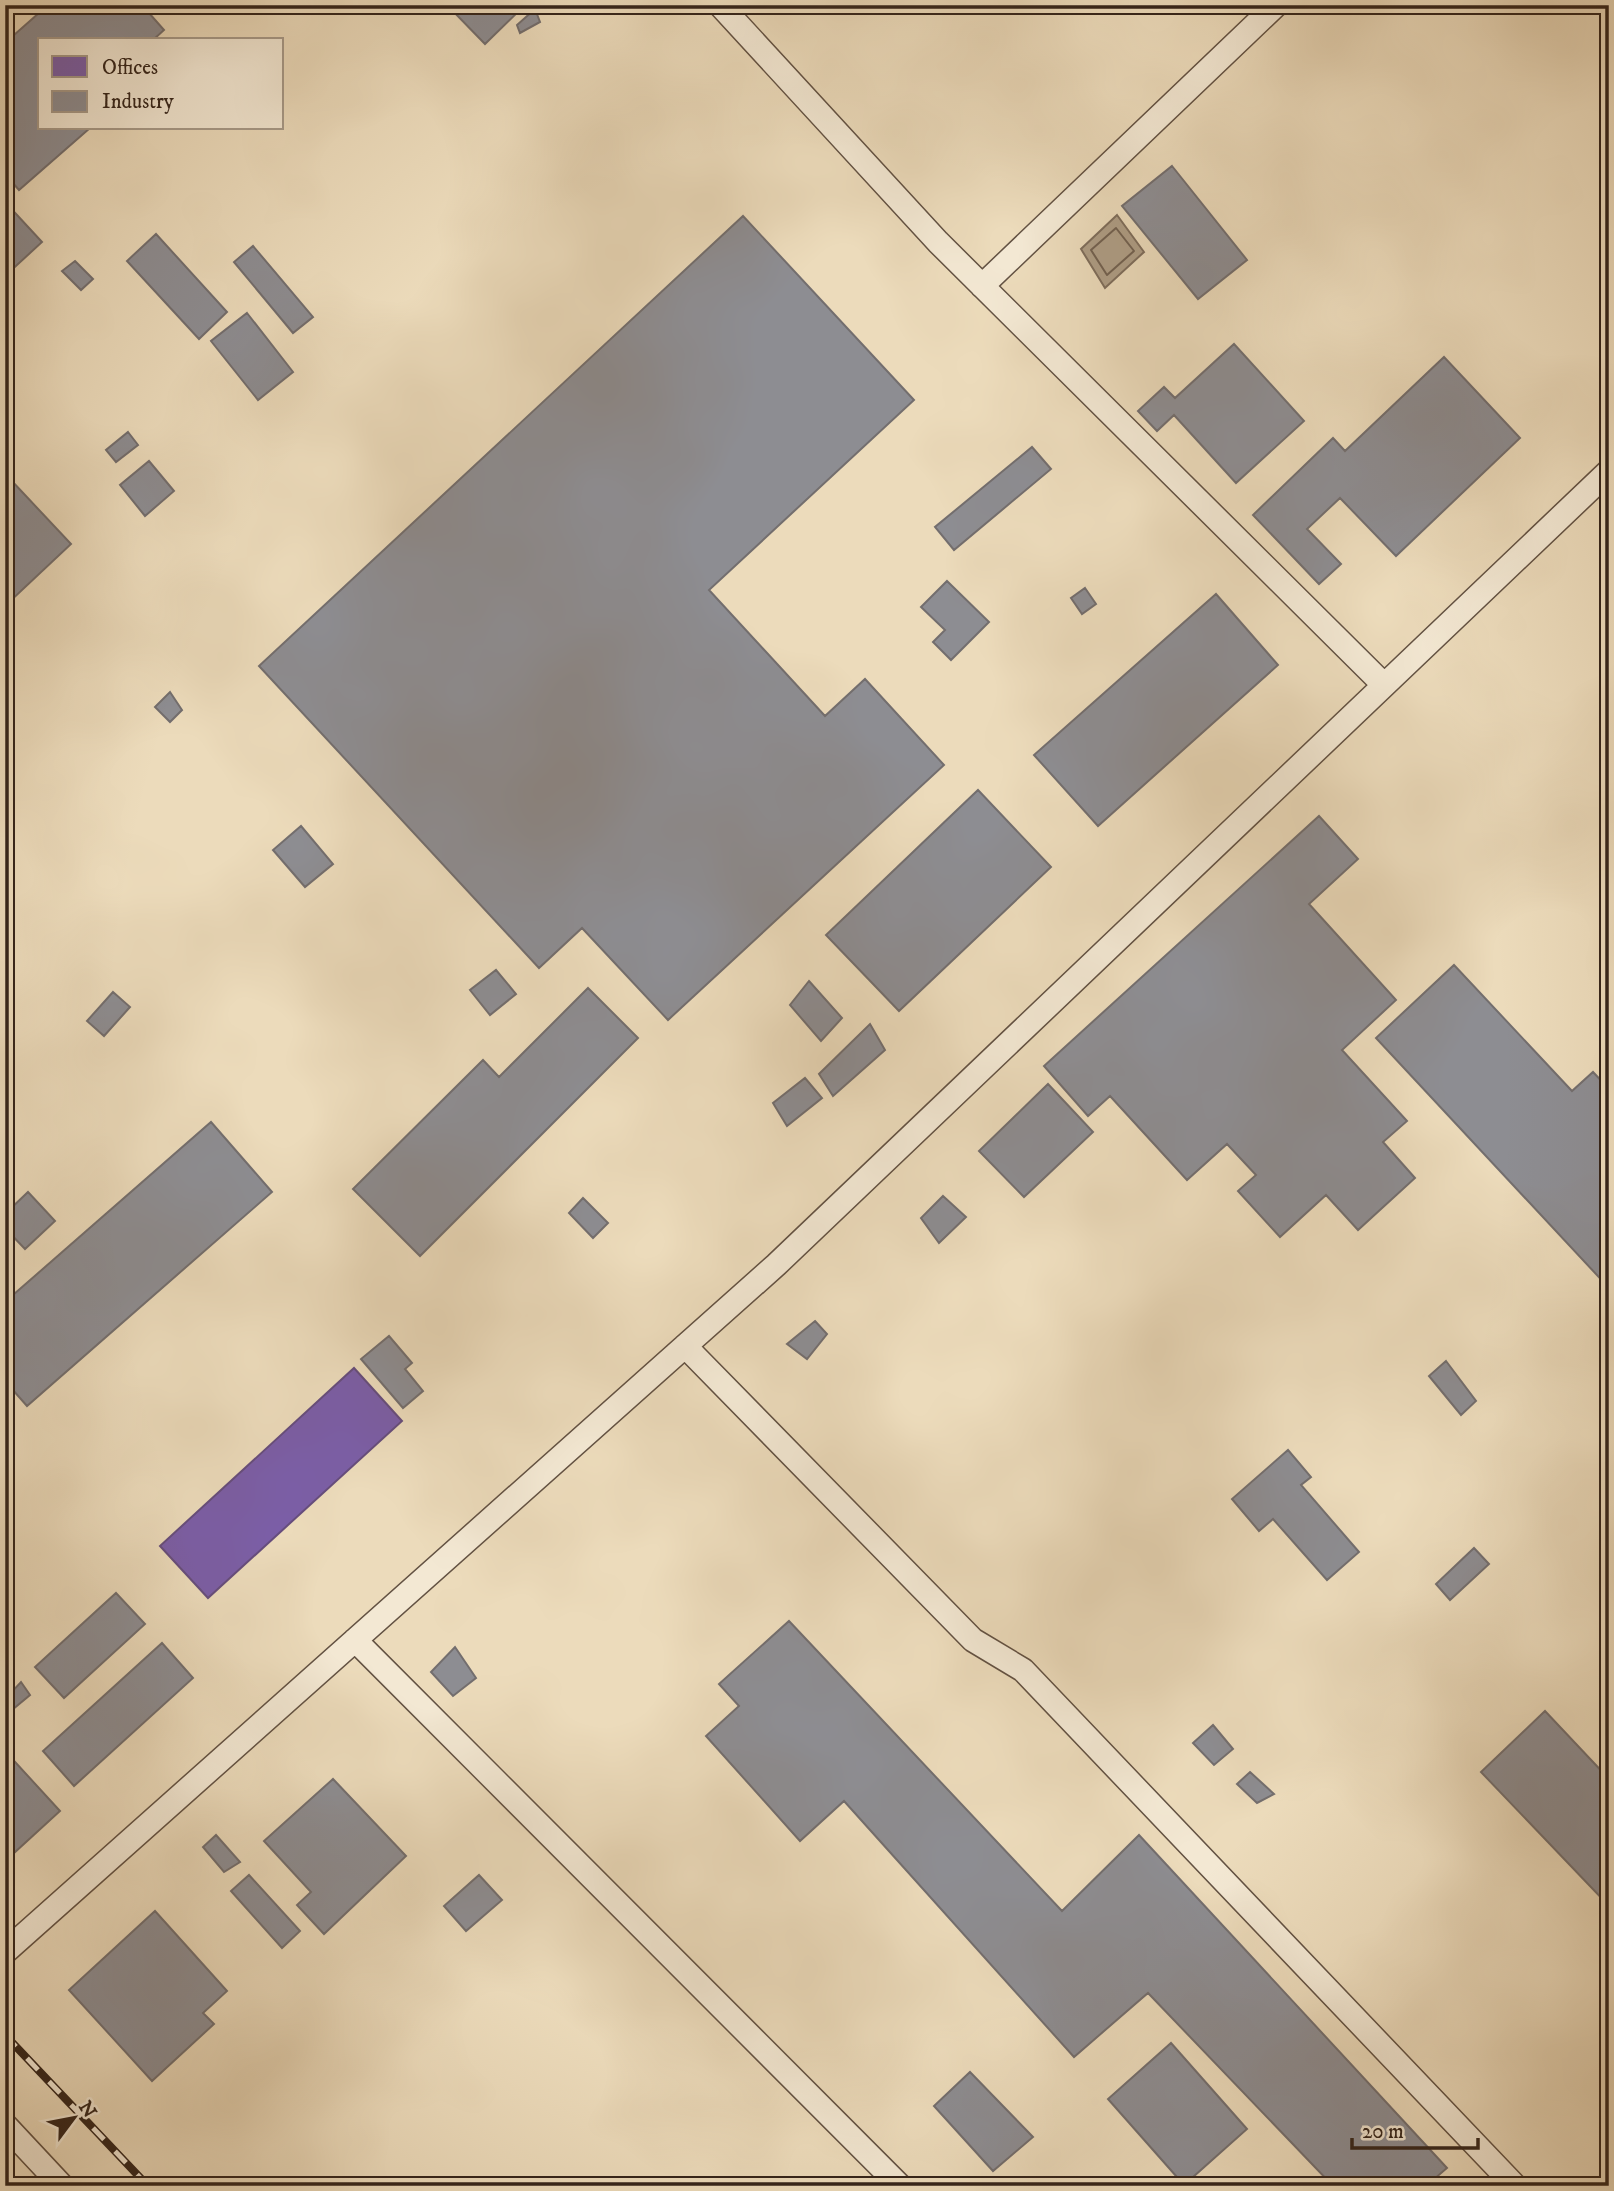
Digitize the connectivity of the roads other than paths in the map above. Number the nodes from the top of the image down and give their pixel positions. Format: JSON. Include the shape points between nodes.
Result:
{"nodes":[{"id":1,"x":720,"y":5,"type":"edge"},
{"id":2,"x":1276,"y":5,"type":"edge"},
{"id":3,"x":982,"y":286,"type":"junction"},
{"id":4,"x":1609,"y":471,"type":"edge"},
{"id":5,"x":1384,"y":685,"type":"junction"},
{"id":6,"x":685,"y":1346,"type":"junction"},
{"id":7,"x":355,"y":1640,"type":"junction"},
{"id":8,"x":5,"y":1952,"type":"edge"},
{"id":9,"x":5,"y":2125,"type":"edge"},
{"id":10,"x":62,"y":2186,"type":"edge"},
{"id":11,"x":900,"y":2186,"type":"edge"},
{"id":12,"x":1515,"y":2186,"type":"edge"}],
"edges":[{"from":1,"to":3,"type":"lane"},
{"from":2,"to":3,"type":"lane"},
{"from":3,"to":5,"type":"lane"},
{"from":4,"to":5,"type":"lane"},
{"from":5,"to":6,"type":"lane","via":[[776,1265]]},
{"from":6,"to":7,"type":"lane"},
{"from":6,"to":12,"type":"lane","via":[[973,1640],[1023,1670]]},
{"from":7,"to":8,"type":"lane"},
{"from":7,"to":11,"type":"lane"},
{"from":9,"to":10,"type":"lane"}]}
